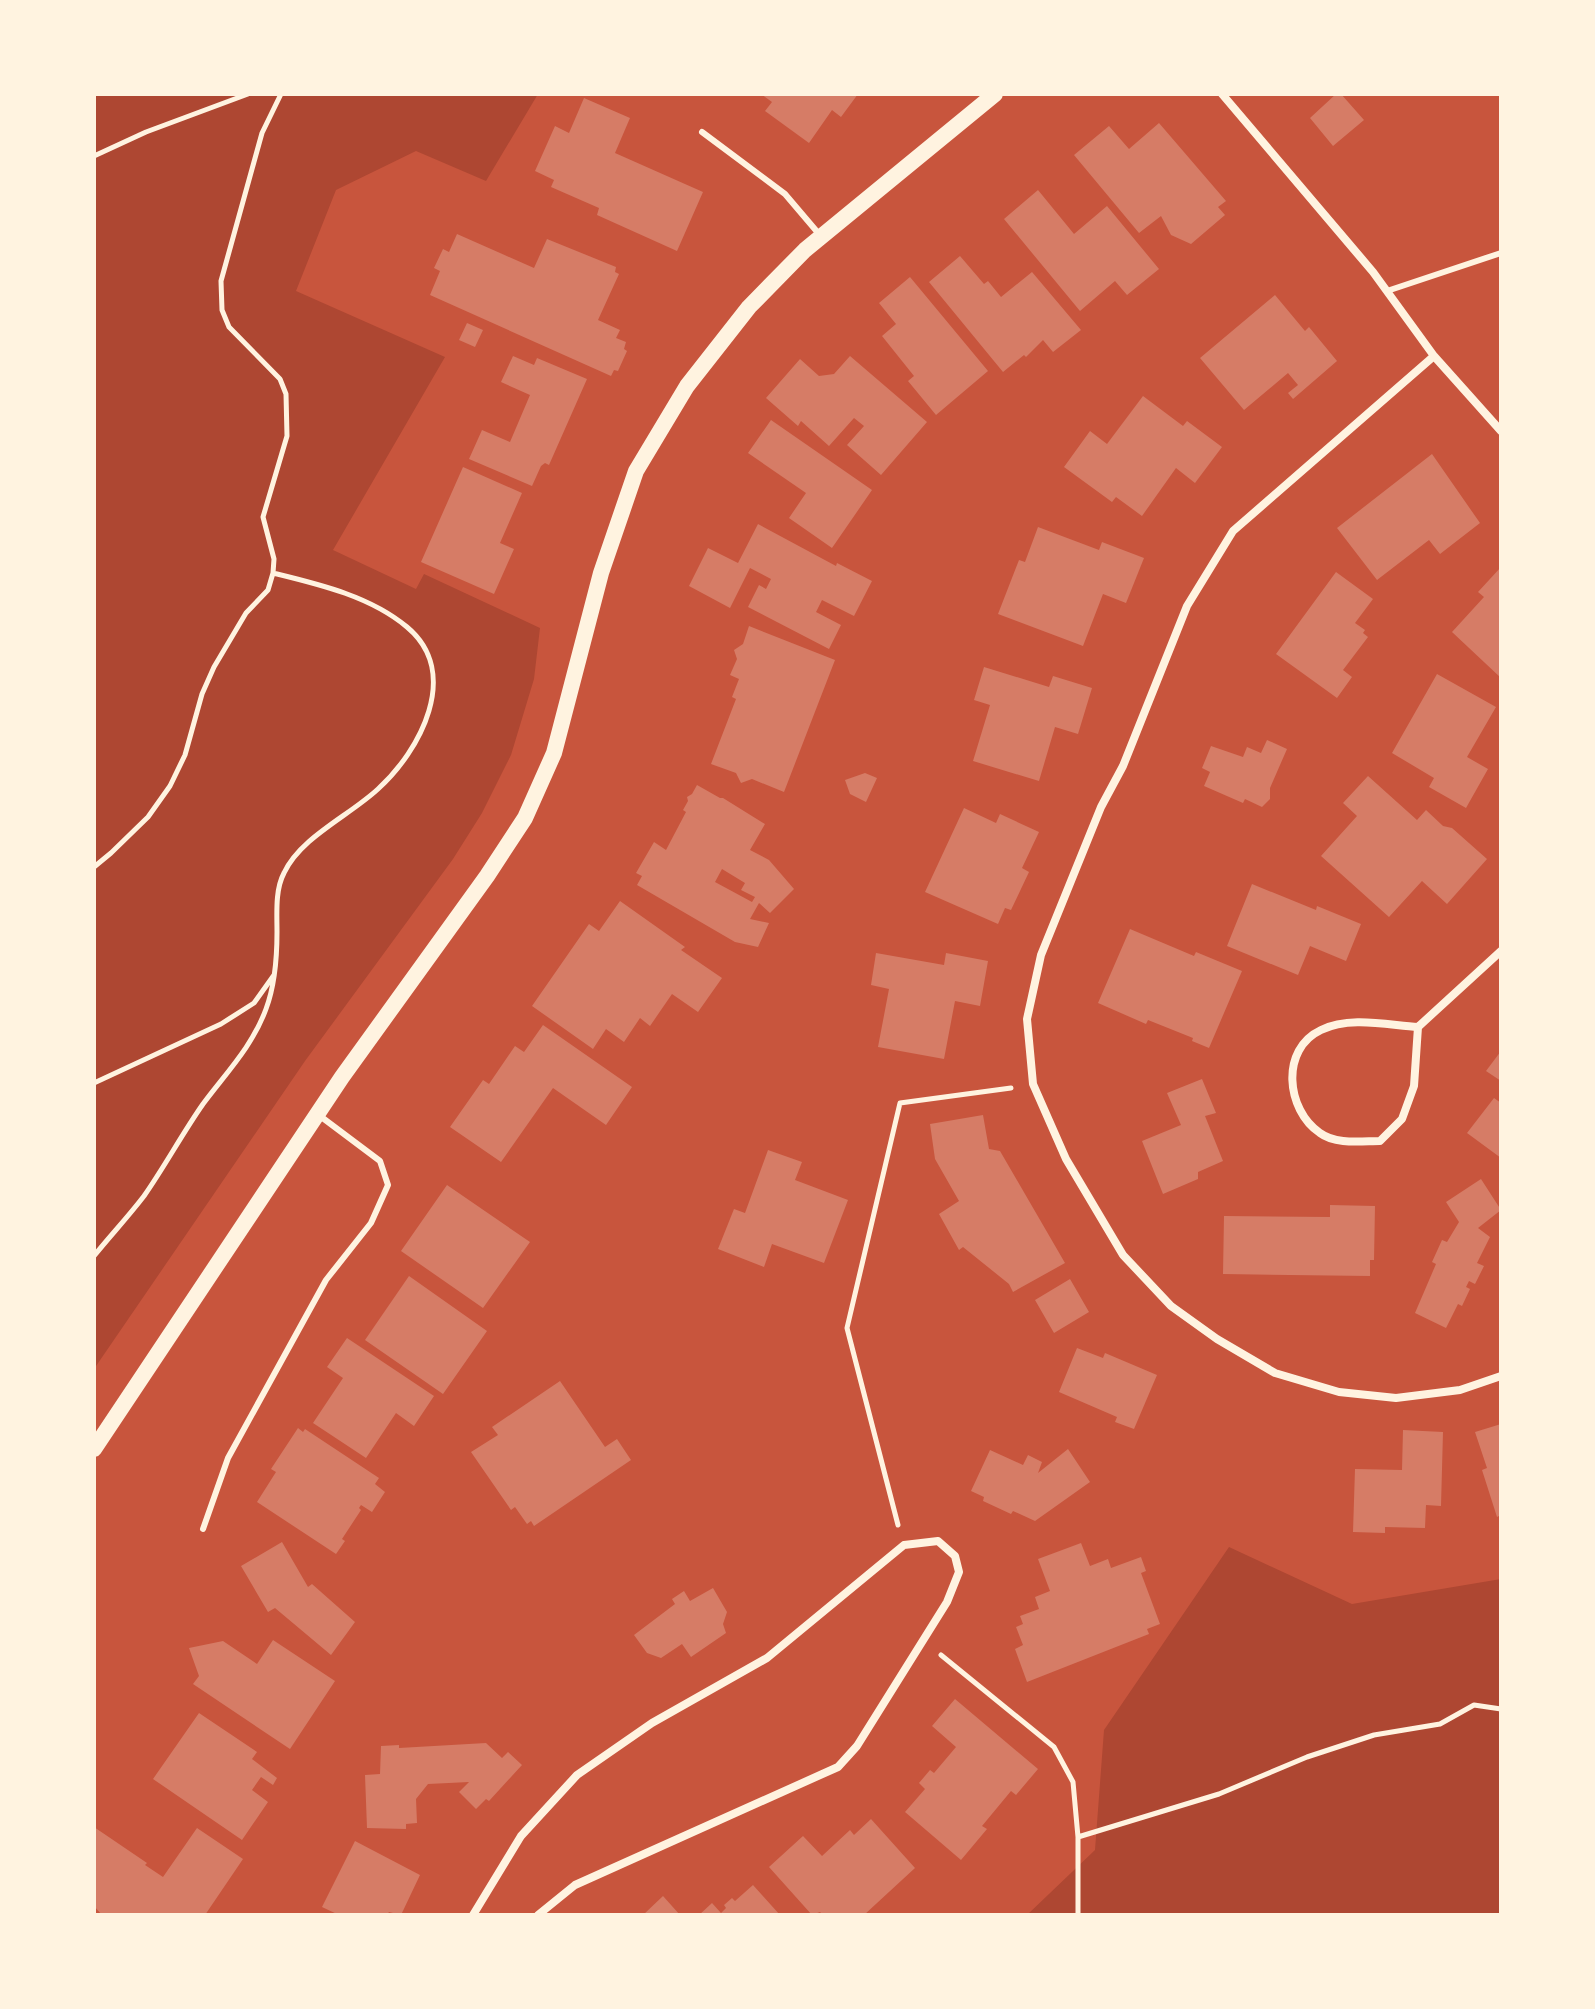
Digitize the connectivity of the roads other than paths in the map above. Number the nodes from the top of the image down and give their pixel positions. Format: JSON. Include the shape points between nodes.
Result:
{"nodes":[{"id":1,"x":995,"y":94,"type":"edge"},
{"id":2,"x":1222,"y":94,"type":"edge"},
{"id":3,"x":702,"y":132,"type":"dead end"},
{"id":4,"x":821,"y":237,"type":"junction"},
{"id":5,"x":1501,"y":253,"type":"edge"},
{"id":6,"x":1387,"y":291,"type":"junction"},
{"id":7,"x":1434,"y":356,"type":"junction"},
{"id":8,"x":1501,"y":431,"type":"edge"},
{"id":9,"x":1501,"y":951,"type":"edge"},
{"id":10,"x":1418,"y":1027,"type":"junction"},
{"id":11,"x":317,"y":1114,"type":"junction"},
{"id":12,"x":1501,"y":1376,"type":"edge"},
{"id":13,"x":94,"y":1449,"type":"edge"},
{"id":14,"x":203,"y":1529,"type":"dead end"},
{"id":15,"x":473,"y":1915,"type":"edge"},
{"id":16,"x":538,"y":1915,"type":"edge"}],
"edges":[{"from":1,"to":4,"type":"main road"},
{"from":2,"to":6,"type":"street"},
{"from":3,"to":4,"type":"lane","via":[[785,194]]},
{"from":4,"to":11,"type":"main road","via":[[749,307],[687,386],[636,471],[601,573],[554,753],[525,818]]},
{"from":5,"to":6,"type":"lane"},
{"from":6,"to":7,"type":"street"},
{"from":7,"to":8,"type":"street"},
{"from":7,"to":12,"type":"street","via":[[1233,531],[1187,606],[1123,766],[1101,807],[1041,955],[1027,1019],[1033,1084],[1066,1159],[1123,1255],[1171,1306],[1275,1373],[1339,1392],[1396,1398],[1460,1390]]},
{"from":9,"to":10,"type":"street"},
{"from":10,"to":10,"type":"street","via":[[1349,1022],[1320,1030],[1300,1047],[1290,1077],[1300,1110],[1320,1134],[1345,1141],[1380,1141],[1402,1119],[1414,1086]]},
{"from":11,"to":13,"type":"main road"},
{"from":11,"to":14,"type":"lane","via":[[380,1161],[388,1185],[371,1223],[326,1280],[228,1458]]},
{"from":15,"to":16,"type":"street","via":[[521,1836],[577,1775],[652,1723],[767,1658],[904,1545],[938,1541],[955,1556],[959,1572],[947,1602],[857,1746],[838,1767],[575,1885]]}]}
